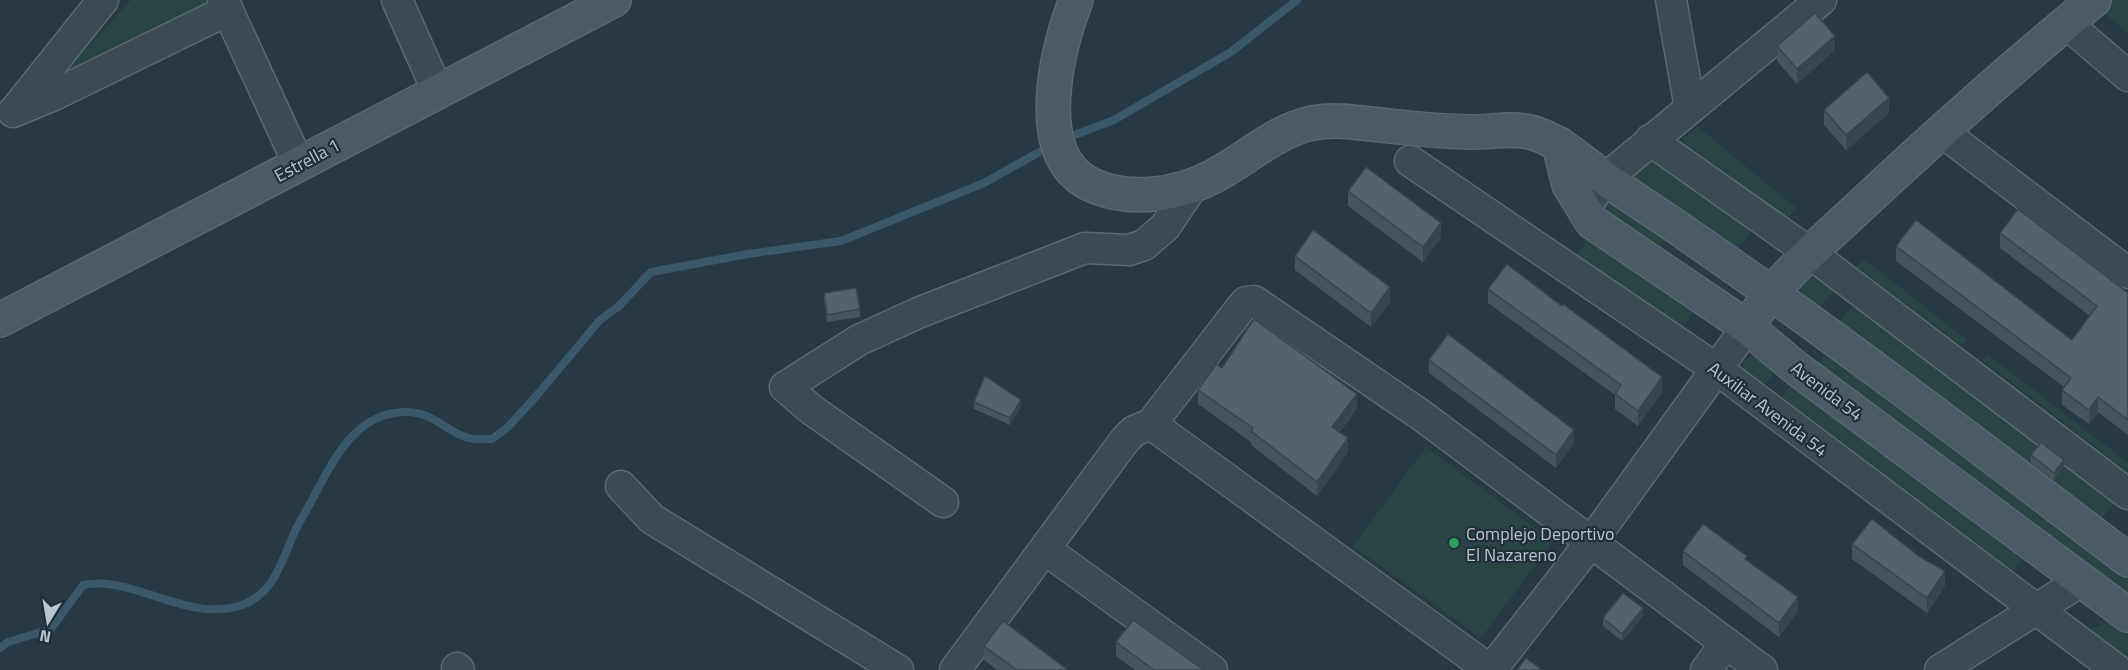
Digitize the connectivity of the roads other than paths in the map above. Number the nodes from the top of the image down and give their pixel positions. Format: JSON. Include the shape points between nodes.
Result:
{"nodes":[{"id":1,"x":397,"y":0,"type":"edge"},
{"id":2,"x":614,"y":0,"type":"edge"},
{"id":3,"x":1076,"y":0,"type":"edge"},
{"id":4,"x":1671,"y":0,"type":"edge"},
{"id":5,"x":1821,"y":0,"type":"edge"},
{"id":6,"x":2094,"y":0,"type":"edge"},
{"id":7,"x":96,"y":2,"type":"edge"},
{"id":8,"x":226,"y":5,"type":"edge"},
{"id":9,"x":575,"y":9,"type":"edge"},
{"id":10,"x":2066,"y":23,"type":"junction"},
{"id":11,"x":2128,"y":76,"type":"edge"},
{"id":12,"x":437,"y":90,"type":"junction"},
{"id":13,"x":1690,"y":108,"type":"junction"},
{"id":14,"x":7,"y":117,"type":"edge"},
{"id":15,"x":1941,"y":131,"type":"junction"},
{"id":16,"x":1650,"y":140,"type":"junction"},
{"id":17,"x":1559,"y":144,"type":"junction"},
{"id":18,"x":1410,"y":161,"type":"dead end"},
{"id":19,"x":299,"y":165,"type":"junction"},
{"id":20,"x":1605,"y":179,"type":"junction"},
{"id":21,"x":1194,"y":184,"type":"junction"},
{"id":22,"x":1584,"y":209,"type":"junction"},
{"id":23,"x":1810,"y":253,"type":"junction"},
{"id":24,"x":2128,"y":273,"type":"edge"},
{"id":25,"x":1771,"y":294,"type":"junction"},
{"id":26,"x":0,"y":320,"type":"edge"},
{"id":27,"x":1747,"y":327,"type":"junction"},
{"id":28,"x":1718,"y":370,"type":"junction"},
{"id":29,"x":1151,"y":424,"type":"junction"},
{"id":30,"x":621,"y":486,"type":"dead end"},
{"id":31,"x":2128,"y":494,"type":"edge"},
{"id":32,"x":943,"y":502,"type":"dead end"},
{"id":33,"x":1592,"y":541,"type":"junction"},
{"id":34,"x":1046,"y":550,"type":"junction"},
{"id":35,"x":2126,"y":556,"type":"edge"},
{"id":36,"x":2081,"y":581,"type":"junction"},
{"id":37,"x":2035,"y":610,"type":"junction"},
{"id":38,"x":2128,"y":615,"type":"edge"},
{"id":39,"x":1726,"y":643,"type":"junction"},
{"id":40,"x":898,"y":670,"type":"edge"},
{"id":41,"x":955,"y":670,"type":"edge"},
{"id":42,"x":1212,"y":670,"type":"edge"},
{"id":43,"x":1491,"y":670,"type":"edge"},
{"id":44,"x":1706,"y":670,"type":"edge"},
{"id":45,"x":1762,"y":670,"type":"edge"},
{"id":46,"x":1940,"y":670,"type":"edge"},
{"id":47,"x":2117,"y":670,"type":"edge"}],
"edges":[{"from":1,"to":12,"type":"street"},
{"from":2,"to":9,"type":"street","name":"Estrella 1"},
{"from":3,"to":21,"type":"street","via":[[1055,75],[1057,142],[1069,169],[1101,189],[1124,195],[1150,194]]},
{"from":4,"to":13,"type":"street"},
{"from":5,"to":13,"type":"street"},
{"from":6,"to":10,"type":"street"},
{"from":7,"to":14,"type":"street"},
{"from":8,"to":14,"type":"street"},
{"from":8,"to":19,"type":"street"},
{"from":9,"to":12,"type":"street","name":"Estrella 1"},
{"from":10,"to":11,"type":"street"},
{"from":10,"to":15,"type":"street"},
{"from":12,"to":19,"type":"street","name":"Estrella 1"},
{"from":13,"to":16,"type":"street"},
{"from":15,"to":23,"type":"street"},
{"from":15,"to":24,"type":"street"},
{"from":16,"to":20,"type":"street"},
{"from":16,"to":23,"type":"street"},
{"from":17,"to":20,"type":"street"},
{"from":17,"to":21,"type":"street","via":[[1527,131],[1459,132],[1340,121],[1312,123],[1287,132],[1213,177]]},
{"from":17,"to":22,"type":"street","name":"Avenida 54","via":[[1569,186]]},
{"from":18,"to":28,"type":"street","name":"Auxiliar Avenida 54"},
{"from":19,"to":26,"type":"street","name":"Estrella 1"},
{"from":20,"to":22,"type":"street"},
{"from":20,"to":25,"type":"street"},
{"from":21,"to":32,"type":"street","via":[[1165,227],[1144,245],[1129,250],[1085,248],[918,313],[859,339],[784,387]]},
{"from":22,"to":27,"type":"street","name":"Avenida 54","via":[[1592,222]]},
{"from":23,"to":25,"type":"street"},
{"from":23,"to":31,"type":"street"},
{"from":25,"to":27,"type":"street"},
{"from":25,"to":35,"type":"street"},
{"from":27,"to":28,"type":"street"},
{"from":27,"to":36,"type":"street","name":"Avenida 54"},
{"from":28,"to":33,"type":"street"},
{"from":28,"to":37,"type":"street","name":"Auxiliar Avenida 54"},
{"from":29,"to":33,"type":"street","via":[[1240,309],[1246,302],[1254,301],[1421,415]]},
{"from":29,"to":34,"type":"street","via":[[1125,440]]},
{"from":29,"to":43,"type":"street"},
{"from":30,"to":40,"type":"street","via":[[652,519]]},
{"from":33,"to":39,"type":"street"},
{"from":33,"to":43,"type":"street"},
{"from":34,"to":41,"type":"street"},
{"from":34,"to":42,"type":"street"},
{"from":36,"to":37,"type":"street"},
{"from":36,"to":38,"type":"street","name":"Avenida 54"},
{"from":37,"to":46,"type":"street"},
{"from":37,"to":47,"type":"street","name":"Auxiliar Avenida 54"},
{"from":39,"to":44,"type":"street"},
{"from":39,"to":45,"type":"street"}]}
